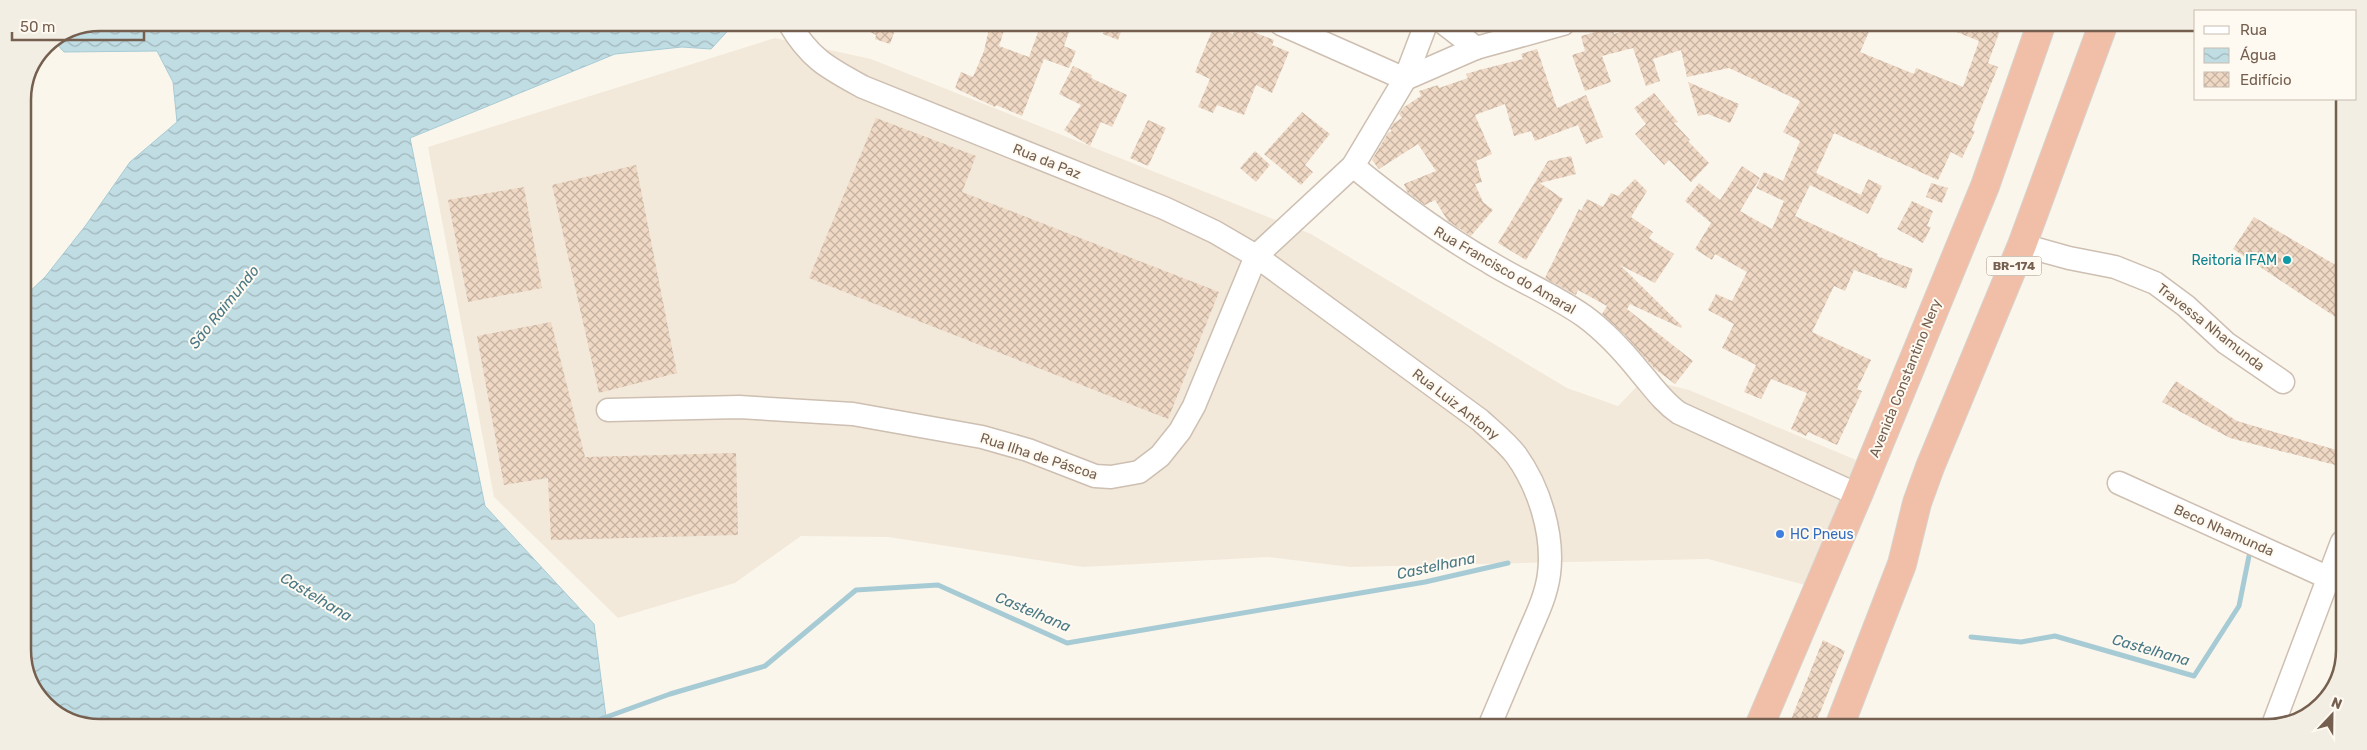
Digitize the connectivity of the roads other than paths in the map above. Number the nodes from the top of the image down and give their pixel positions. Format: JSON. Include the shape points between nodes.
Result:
{"nodes":[{"id":1,"x":794,"y":31,"type":"edge"},
{"id":2,"x":1296,"y":31,"type":"edge"},
{"id":3,"x":1423,"y":31,"type":"edge"},
{"id":4,"x":1454,"y":31,"type":"edge"},
{"id":5,"x":1537,"y":31,"type":"edge"},
{"id":6,"x":2039,"y":31,"type":"edge"},
{"id":7,"x":2101,"y":31,"type":"edge"},
{"id":8,"x":1476,"y":48,"type":"junction"},
{"id":9,"x":1405,"y":79,"type":"junction"},
{"id":10,"x":1353,"y":166,"type":"junction"},
{"id":11,"x":2022,"y":245,"type":"junction"},
{"id":12,"x":1256,"y":256,"type":"junction"},
{"id":13,"x":2283,"y":382,"type":"dead end"},
{"id":14,"x":608,"y":410,"type":"dead end"},
{"id":15,"x":2119,"y":483,"type":"dead end"},
{"id":16,"x":1858,"y":495,"type":"junction"},
{"id":17,"x":2336,"y":559,"type":"edge"},
{"id":18,"x":2329,"y":578,"type":"junction"},
{"id":19,"x":2277,"y":718,"type":"edge"},
{"id":20,"x":1492,"y":719,"type":"edge"},
{"id":21,"x":1762,"y":719,"type":"edge"},
{"id":22,"x":1842,"y":719,"type":"edge"}],
"edges":[{"from":1,"to":12,"type":"street","name":"Rua da Paz","via":[[812,56],[863,87],[1164,208]]},
{"from":2,"to":9,"type":"street"},
{"from":3,"to":9,"type":"street","name":"Rua Ilha de Páscoa"},
{"from":4,"to":8,"type":"street"},
{"from":5,"to":8,"type":"street"},
{"from":6,"to":16,"type":"highway","name":"Avenida Constantino Nery","via":[[1985,186]]},
{"from":7,"to":11,"type":"highway","number":"BR-174"},
{"from":8,"to":9,"type":"street"},
{"from":9,"to":10,"type":"street","name":"Rua Ilha de Páscoa"},
{"from":10,"to":12,"type":"street","name":"Rua Ilha de Páscoa"},
{"from":10,"to":16,"type":"street","name":"Rua Francisco do Amaral","via":[[1443,235],[1585,317],[1626,355],[1659,397],[1679,413]]},
{"from":11,"to":13,"type":"street","name":"Travessa Nhamunda","via":[[2115,267],[2156,283],[2226,343]]},
{"from":11,"to":22,"type":"highway","number":"BR-174","via":[[1930,467],[1917,503],[1902,564]]},
{"from":12,"to":14,"type":"street","name":"Rua Ilha de Páscoa","via":[[1194,406],[1160,456],[1139,472],[1095,476],[1028,450],[982,437],[853,414],[739,407]]},
{"from":12,"to":20,"type":"street","name":"Rua Luiz Antony","via":[[1480,420],[1516,455],[1532,483],[1543,513],[1549,544],[1549,574],[1541,606]]},
{"from":15,"to":18,"type":"street","name":"Beco Nhamunda"},
{"from":16,"to":21,"type":"highway","name":"Avenida Constantino Nery"},
{"from":17,"to":18,"type":"street"},
{"from":18,"to":19,"type":"street"}]}
